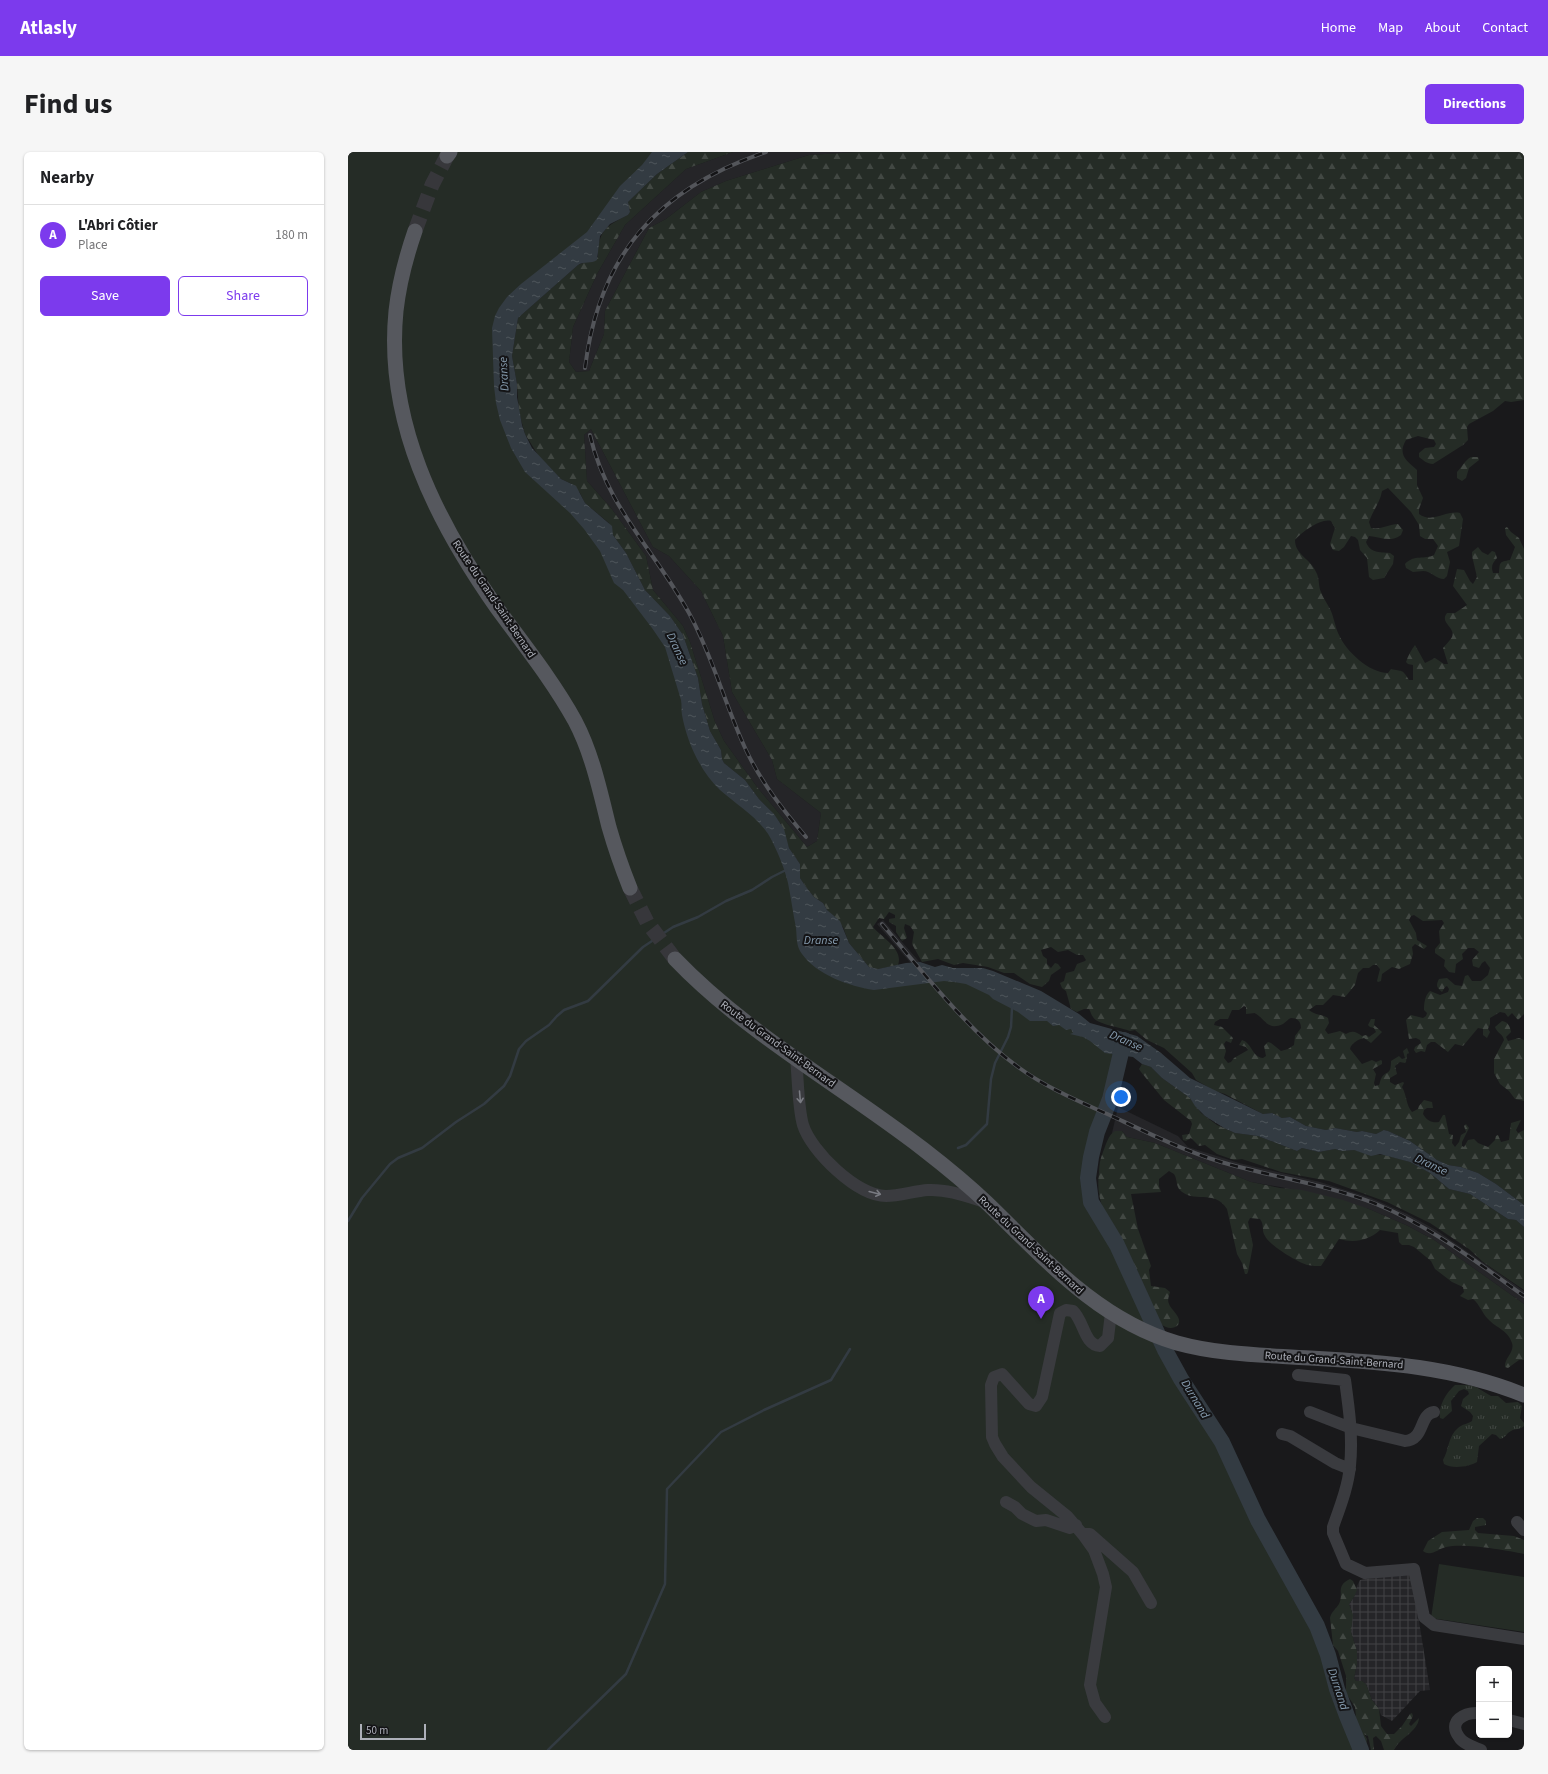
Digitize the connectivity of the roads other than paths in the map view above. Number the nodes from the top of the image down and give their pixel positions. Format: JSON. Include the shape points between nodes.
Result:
{"nodes":[{"id":1,"x":415,"y":231,"type":"tunnel mouth"},
{"id":2,"x":630,"y":888,"type":"tunnel mouth"},
{"id":3,"x":675,"y":959,"type":"tunnel mouth"},
{"id":4,"x":796,"y":1058,"type":"junction"},
{"id":5,"x":985,"y":1202,"type":"junction"},
{"id":6,"x":1111,"y":1313,"type":"junction"},
{"id":7,"x":1298,"y":1375,"type":"dead end"},
{"id":8,"x":1524,"y":1396,"type":"edge"},
{"id":9,"x":1310,"y":1412,"type":"dead end"},
{"id":10,"x":1434,"y":1412,"type":"dead end"},
{"id":11,"x":1351,"y":1428,"type":"junction"},
{"id":12,"x":1282,"y":1434,"type":"dead end"},
{"id":13,"x":1350,"y":1468,"type":"junction"},
{"id":14,"x":1006,"y":1502,"type":"dead end"},
{"id":15,"x":1080,"y":1530,"type":"junction"},
{"id":16,"x":1151,"y":1603,"type":"dead end"},
{"id":17,"x":1524,"y":1639,"type":"edge"},
{"id":18,"x":1476,"y":1712,"type":"edge"},
{"id":19,"x":1105,"y":1717,"type":"dead end"},
{"id":20,"x":1512,"y":1721,"type":"edge"},
{"id":21,"x":1524,"y":1724,"type":"edge"},
{"id":22,"x":1481,"y":1750,"type":"edge"}],
"edges":[{"from":1,"to":2,"type":"main road","name":"Route du Grand-Saint-Bernard","via":[[400,286],[396,312],[395,352],[407,431],[420,471],[435,507],[456,544],[490,598],[559,695],[582,737],[594,770],[616,851]]},
{"from":3,"to":4,"type":"main road","name":"Route du Grand-Saint-Bernard","via":[[722,1004]]},
{"from":4,"to":5,"type":"main road","name":"Route du Grand-Saint-Bernard","via":[[937,1160]]},
{"from":4,"to":5,"type":"street","one_way":true,"via":[[803,1124],[809,1138],[825,1157],[855,1184],[869,1192],[885,1196],[912,1191],[944,1191]]},
{"from":5,"to":6,"type":"main road","name":"Route du Grand-Saint-Bernard","via":[[1059,1273]]},
{"from":6,"to":8,"type":"main road","name":"Route du Grand-Saint-Bernard","via":[[1158,1336],[1179,1343],[1232,1353],[1370,1361],[1424,1367],[1475,1378]]},
{"from":6,"to":15,"type":"street","via":[[1108,1338],[1100,1346],[1089,1340],[1081,1321],[1073,1311],[1066,1310],[1060,1313],[1042,1397],[1036,1406],[1029,1404],[1002,1374],[994,1377],[991,1385],[992,1437],[999,1452],[1036,1492]]},
{"from":7,"to":11,"type":"street","via":[[1345,1380]]},
{"from":9,"to":11,"type":"street"},
{"from":10,"to":11,"type":"street","via":[[1428,1415],[1418,1435],[1411,1441],[1405,1442]]},
{"from":11,"to":13,"type":"street"},
{"from":12,"to":13,"type":"street","via":[[1290,1436],[1335,1463]]},
{"from":13,"to":17,"type":"street","via":[[1333,1527],[1346,1564],[1365,1573],[1414,1569],[1424,1617],[1434,1626]]},
{"from":14,"to":15,"type":"street","via":[[1036,1521],[1046,1520]]},
{"from":15,"to":16,"type":"street","via":[[1098,1539],[1133,1572]]},
{"from":15,"to":19,"type":"street","via":[[1098,1560],[1105,1581],[1101,1623],[1090,1685],[1095,1703]]},
{"from":18,"to":22,"type":"street","via":[[1461,1716],[1456,1728],[1458,1736],[1463,1741]]},
{"from":20,"to":21,"type":"street"}]}
